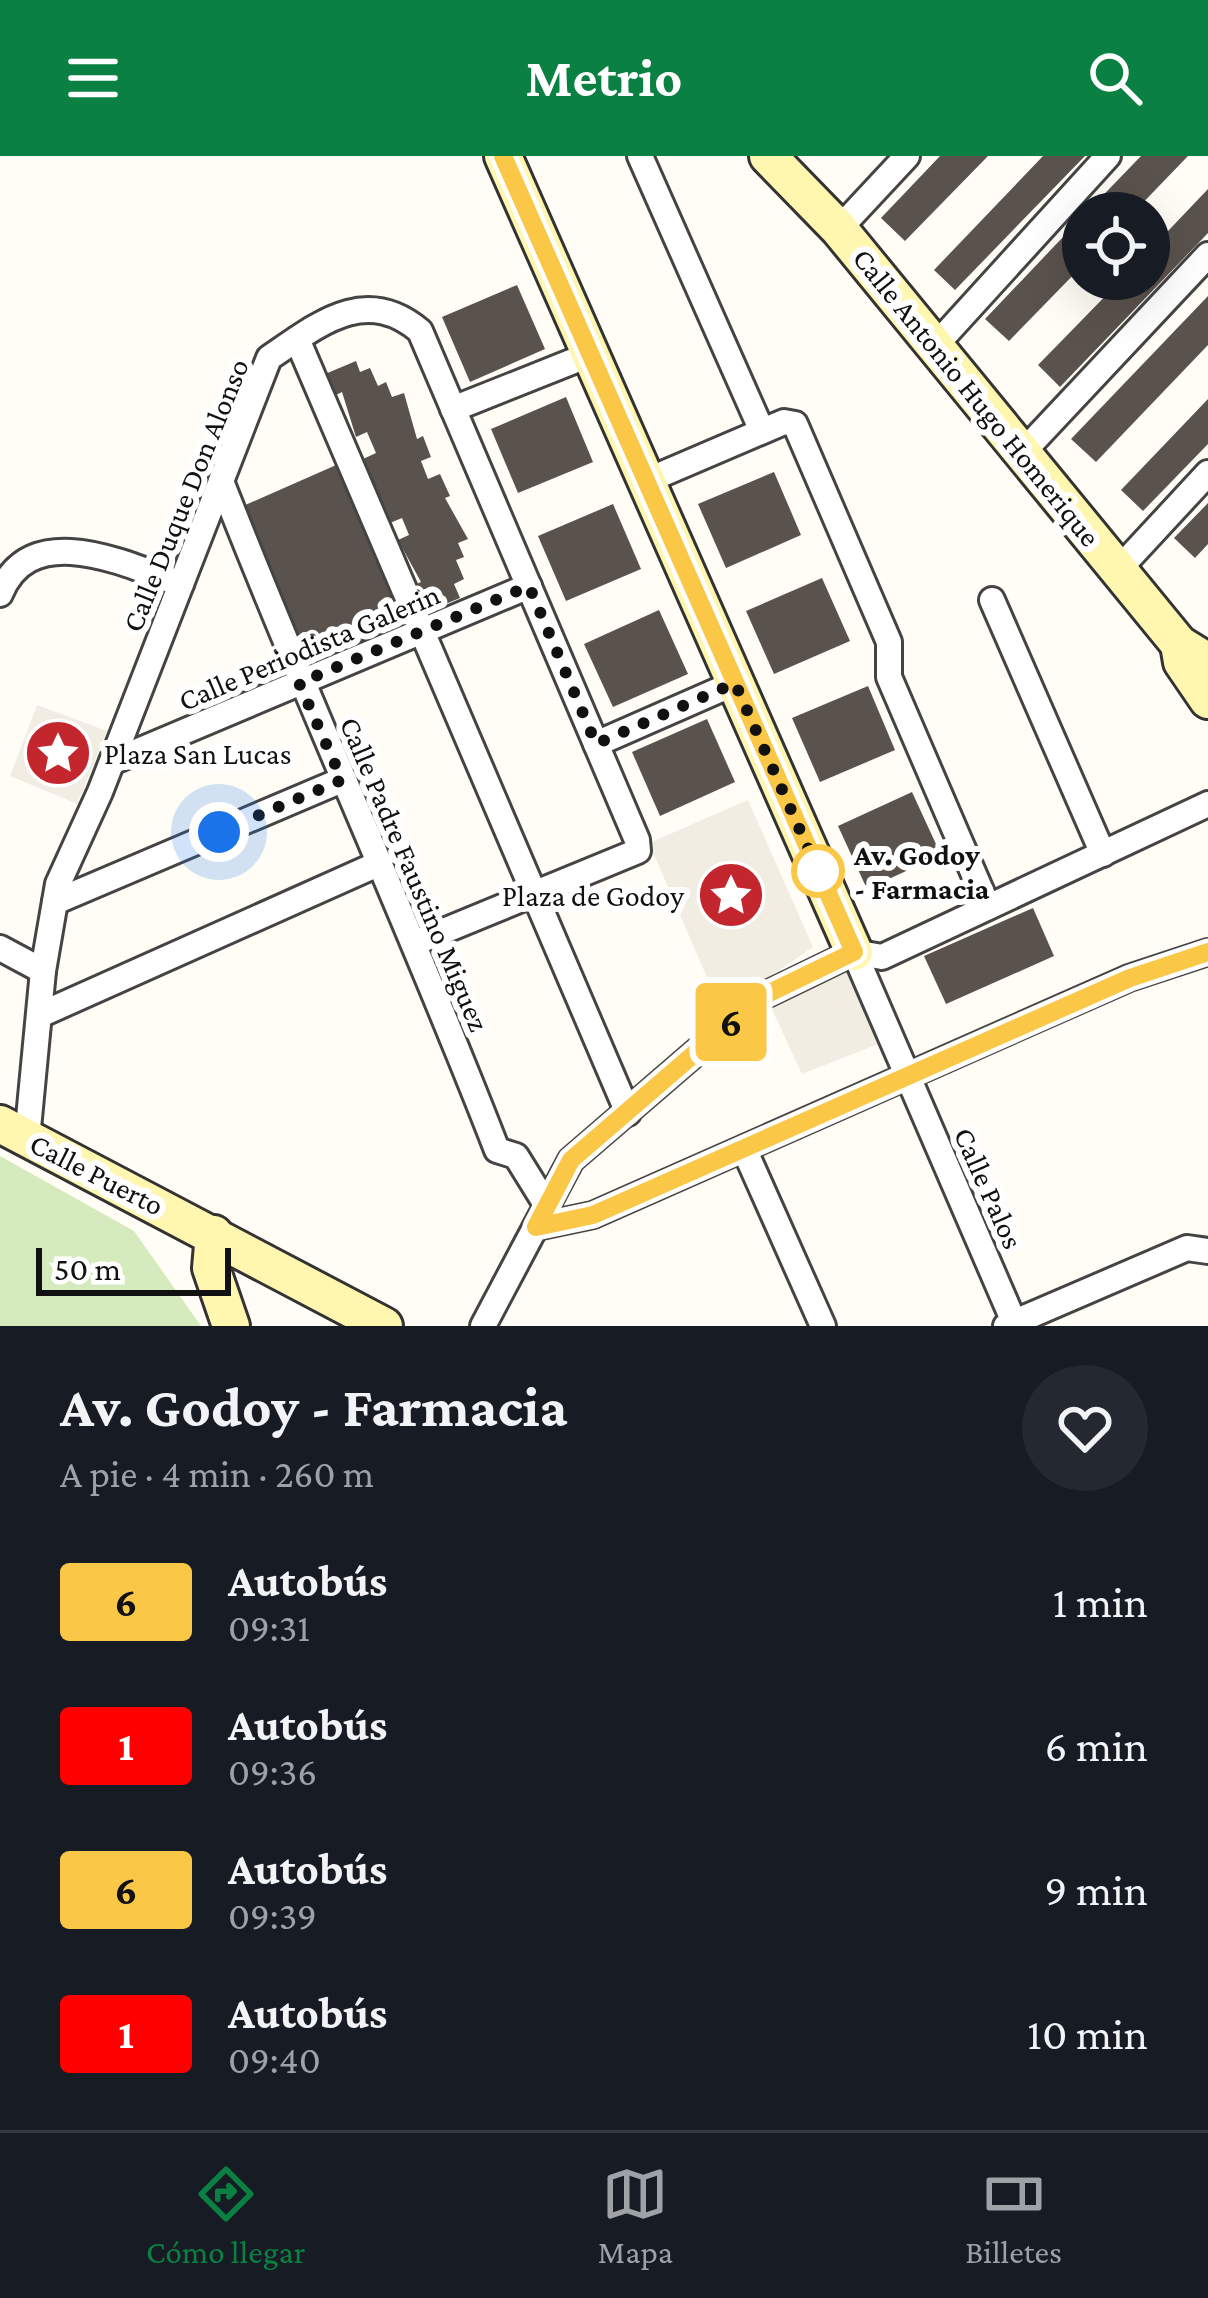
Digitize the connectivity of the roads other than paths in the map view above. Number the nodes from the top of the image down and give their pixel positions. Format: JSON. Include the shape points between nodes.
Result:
{"nodes":[{"id":1,"x":503,"y":156,"type":"edge"},
{"id":2,"x":640,"y":156,"type":"edge"},
{"id":3,"x":768,"y":156,"type":"edge"},
{"id":4,"x":907,"y":156,"type":"edge"},
{"id":5,"x":1108,"y":156,"type":"edge"},
{"id":6,"x":839,"y":229,"type":"junction"},
{"id":7,"x":1208,"y":255,"type":"edge"},
{"id":8,"x":297,"y":339,"type":"junction"},
{"id":9,"x":935,"y":346,"type":"junction"},
{"id":10,"x":590,"y":355,"type":"junction"},
{"id":11,"x":453,"y":409,"type":"junction"},
{"id":12,"x":762,"y":431,"type":"junction"},
{"id":13,"x":1023,"y":452,"type":"junction"},
{"id":14,"x":1208,"y":473,"type":"edge"},
{"id":15,"x":646,"y":481,"type":"junction"},
{"id":16,"x":221,"y":482,"type":"junction"},
{"id":17,"x":1119,"y":568,"type":"junction"},
{"id":18,"x":181,"y":584,"type":"junction"},
{"id":19,"x":529,"y":586,"type":"junction"},
{"id":20,"x":0,"y":595,"type":"edge"},
{"id":21,"x":992,"y":600,"type":"dead end"},
{"id":22,"x":424,"y":630,"type":"junction"},
{"id":23,"x":1193,"y":653,"type":"edge"},
{"id":24,"x":299,"y":683,"type":"junction"},
{"id":25,"x":735,"y":683,"type":"junction"},
{"id":26,"x":1208,"y":700,"type":"edge"},
{"id":27,"x":596,"y":744,"type":"junction"},
{"id":28,"x":112,"y":762,"type":"junction"},
{"id":29,"x":342,"y":780,"type":"junction"},
{"id":30,"x":1208,"y":804,"type":"edge"},
{"id":31,"x":1102,"y":854,"type":"junction"},
{"id":32,"x":380,"y":863,"type":"junction"},
{"id":33,"x":536,"y":893,"type":"junction"},
{"id":34,"x":55,"y":902,"type":"junction"},
{"id":35,"x":988,"y":908,"type":"junction"},
{"id":36,"x":417,"y":942,"type":"junction"},
{"id":37,"x":0,"y":948,"type":"edge"},
{"id":38,"x":854,"y":952,"type":"junction"},
{"id":39,"x":1208,"y":952,"type":"edge"},
{"id":40,"x":43,"y":971,"type":"junction"},
{"id":41,"x":42,"y":1014,"type":"junction"},
{"id":42,"x":908,"y":1078,"type":"junction"},
{"id":43,"x":628,"y":1113,"type":"junction"},
{"id":44,"x":13,"y":1131,"type":"edge"},
{"id":45,"x":745,"y":1151,"type":"junction"},
{"id":46,"x":542,"y":1216,"type":"junction"},
{"id":47,"x":214,"y":1234,"type":"junction"},
{"id":48,"x":1208,"y":1251,"type":"edge"},
{"id":49,"x":332,"y":1313,"type":"edge"},
{"id":50,"x":1010,"y":1324,"type":"edge"},
{"id":51,"x":231,"y":1326,"type":"edge"},
{"id":52,"x":384,"y":1326,"type":"edge"},
{"id":53,"x":483,"y":1326,"type":"edge"},
{"id":54,"x":823,"y":1326,"type":"edge"}],
"edges":[{"from":1,"to":10,"type":"street"},
{"from":2,"to":12,"type":"street"},
{"from":3,"to":6,"type":"street","name":"Calle Antonio Hugo Homerique"},
{"from":4,"to":6,"type":"street"},
{"from":5,"to":9,"type":"street"},
{"from":6,"to":9,"type":"street","name":"Calle Antonio Hugo Homerique"},
{"from":7,"to":13,"type":"street"},
{"from":8,"to":11,"type":"street","name":"Calle Duque Don Alonso","via":[[364,308],[398,312],[420,331]]},
{"from":8,"to":16,"type":"street","name":"Calle Duque Don Alonso","via":[[269,358]]},
{"from":8,"to":22,"type":"street"},
{"from":9,"to":13,"type":"street","name":"Calle Antonio Hugo Homerique"},
{"from":10,"to":11,"type":"street"},
{"from":10,"to":15,"type":"street"},
{"from":11,"to":19,"type":"street","name":"Calle Duque Don Alonso"},
{"from":12,"to":15,"type":"street"},
{"from":12,"to":35,"type":"street","via":[[795,424],[889,642],[889,677]]},
{"from":13,"to":17,"type":"street","name":"Calle Antonio Hugo Homerique"},
{"from":14,"to":17,"type":"street"},
{"from":15,"to":25,"type":"street"},
{"from":16,"to":18,"type":"street","name":"Calle Duque Don Alonso"},
{"from":16,"to":24,"type":"street","name":"Calle Padre Faustino Miguez"},
{"from":17,"to":23,"type":"street","name":"Calle Antonio Hugo Homerique"},
{"from":18,"to":20,"type":"street","via":[[69,549],[21,568]]},
{"from":18,"to":28,"type":"street","name":"Calle Duque Don Alonso"},
{"from":19,"to":22,"type":"street","name":"Calle Periodista Galerin"},
{"from":19,"to":27,"type":"street","name":"Calle Duque Don Alonso"},
{"from":21,"to":31,"type":"street"},
{"from":22,"to":24,"type":"street","name":"Calle Periodista Galerin"},
{"from":22,"to":33,"type":"street"},
{"from":23,"to":26,"type":"street","name":"Calle Antonio Hugo Homerique","via":[[1182,662]]},
{"from":24,"to":28,"type":"street","name":"Calle Periodista Galerin"},
{"from":24,"to":29,"type":"street","name":"Calle Padre Faustino Miguez"},
{"from":25,"to":27,"type":"street"},
{"from":25,"to":38,"type":"street"},
{"from":27,"to":33,"type":"street","name":"Calle Duque Don Alonso","via":[[638,851]]},
{"from":28,"to":34,"type":"street","name":"Calle Duque Don Alonso"},
{"from":29,"to":32,"type":"street","name":"Calle Padre Faustino Miguez"},
{"from":29,"to":34,"type":"street"},
{"from":30,"to":31,"type":"street"},
{"from":31,"to":35,"type":"street"},
{"from":32,"to":36,"type":"street","name":"Calle Padre Faustino Miguez"},
{"from":32,"to":41,"type":"street"},
{"from":33,"to":36,"type":"street"},
{"from":33,"to":43,"type":"street"},
{"from":34,"to":40,"type":"street","name":"Calle Duque Don Alonso"},
{"from":35,"to":38,"type":"street","via":[[882,957]]},
{"from":36,"to":46,"type":"street","name":"Calle Padre Faustino Miguez","via":[[497,1150],[516,1156]]},
{"from":37,"to":40,"type":"street"},
{"from":38,"to":42,"type":"street","name":"Calle Palos"},
{"from":38,"to":43,"type":"street","via":[[759,998]]},
{"from":39,"to":42,"type":"street","via":[[1130,978]]},
{"from":40,"to":41,"type":"street","name":"Calle Duque Don Alonso"},
{"from":41,"to":44,"type":"street","name":"Calle Duque Don Alonso"},
{"from":42,"to":45,"type":"street"},
{"from":42,"to":50,"type":"street","name":"Calle Palos"},
{"from":43,"to":46,"type":"street","via":[[571,1160]]},
{"from":44,"to":47,"type":"street","name":"Calle Puerto"},
{"from":45,"to":46,"type":"street","via":[[593,1215]]},
{"from":45,"to":54,"type":"street"},
{"from":46,"to":53,"type":"street"},
{"from":47,"to":49,"type":"street","name":"Calle Puerto"},
{"from":47,"to":51,"type":"street","via":[[211,1268]]},
{"from":48,"to":50,"type":"street","via":[[1186,1248]]},
{"from":49,"to":52,"type":"street","name":"Calle Puerto"}]}
